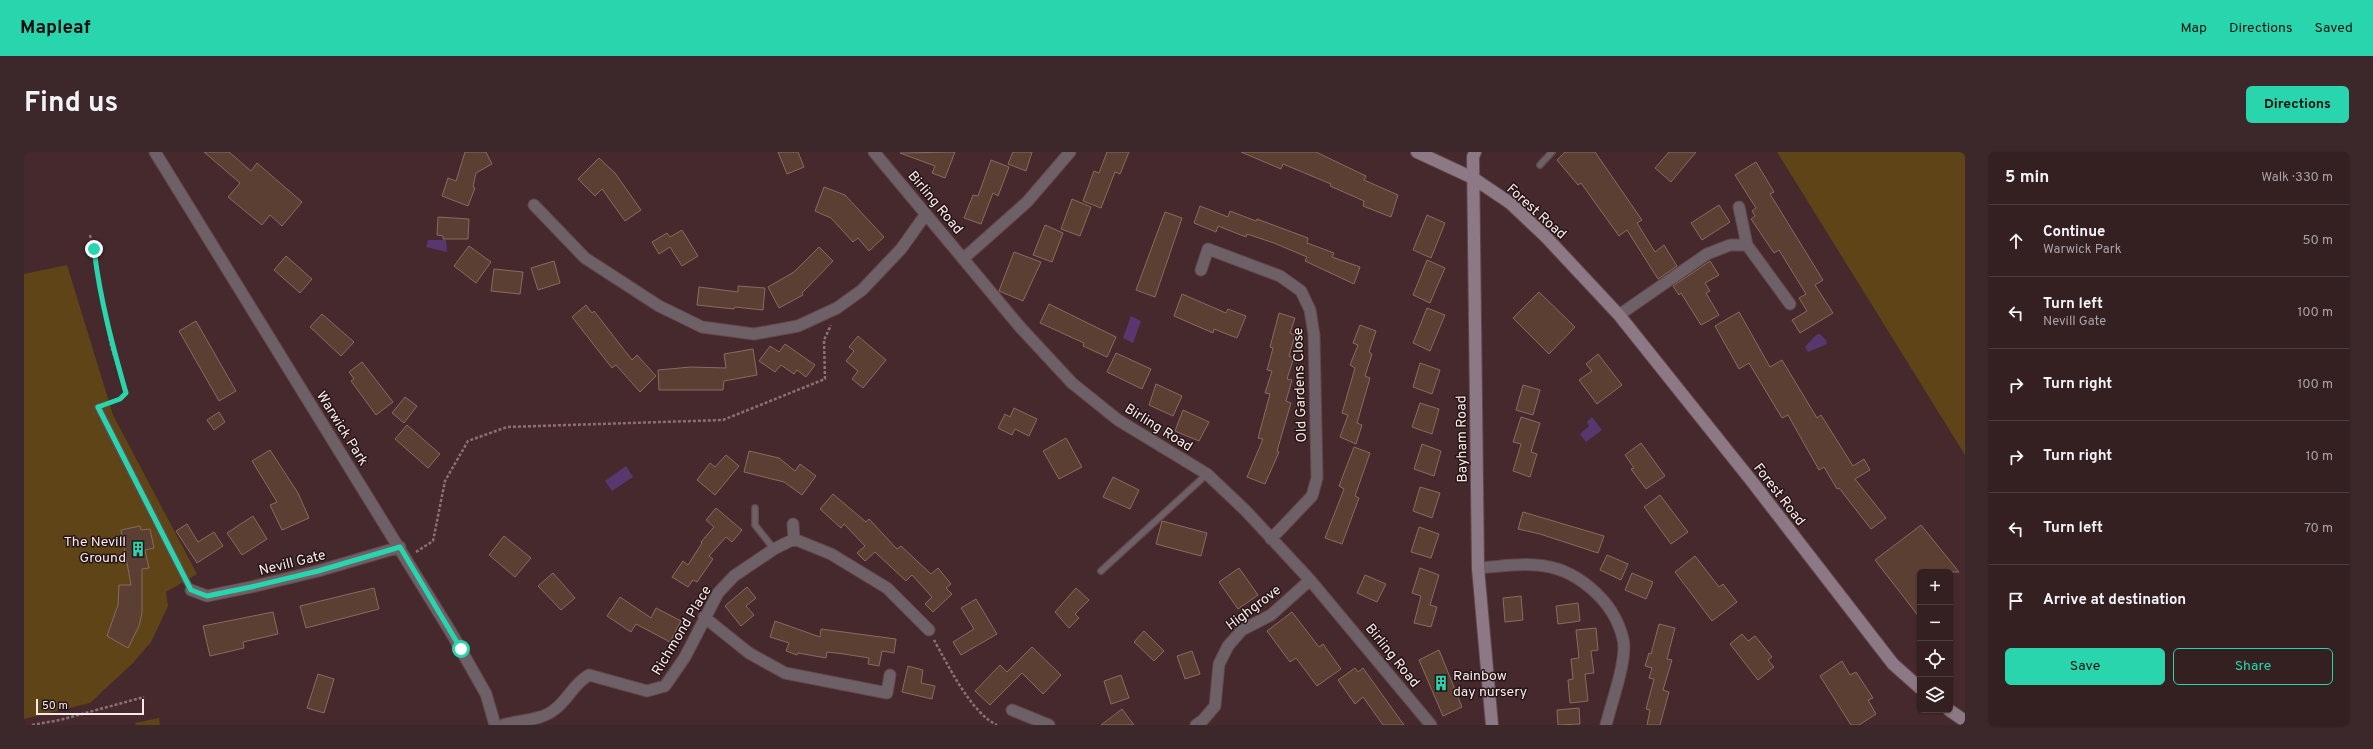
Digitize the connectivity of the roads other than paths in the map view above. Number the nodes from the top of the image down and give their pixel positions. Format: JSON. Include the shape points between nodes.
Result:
{"nodes":[{"id":1,"x":154,"y":152,"type":"edge"},
{"id":2,"x":874,"y":152,"type":"edge"},
{"id":3,"x":1070,"y":152,"type":"edge"},
{"id":4,"x":1417,"y":152,"type":"edge"},
{"id":5,"x":1475,"y":152,"type":"edge"},
{"id":6,"x":1552,"y":152,"type":"edge"},
{"id":7,"x":1540,"y":165,"type":"dead end"},
{"id":8,"x":1473,"y":178,"type":"junction"},
{"id":9,"x":534,"y":205,"type":"dead end"},
{"id":10,"x":1739,"y":207,"type":"dead end"},
{"id":11,"x":926,"y":214,"type":"junction"},
{"id":12,"x":1747,"y":245,"type":"junction"},
{"id":13,"x":964,"y":258,"type":"junction"},
{"id":14,"x":1201,"y":270,"type":"dead end"},
{"id":15,"x":1790,"y":304,"type":"dead end"},
{"id":16,"x":1619,"y":315,"type":"junction"},
{"id":17,"x":98,"y":407,"type":"road end"},
{"id":18,"x":1207,"y":474,"type":"junction"},
{"id":19,"x":755,"y":508,"type":"dead end"},
{"id":20,"x":793,"y":524,"type":"dead end"},
{"id":21,"x":794,"y":539,"type":"junction"},
{"id":22,"x":1272,"y":539,"type":"junction"},
{"id":23,"x":400,"y":547,"type":"junction"},
{"id":24,"x":774,"y":549,"type":"junction"},
{"id":25,"x":1478,"y":568,"type":"junction"},
{"id":26,"x":1101,"y":571,"type":"dead end"},
{"id":27,"x":1310,"y":580,"type":"junction"},
{"id":28,"x":191,"y":590,"type":"joint"},
{"id":29,"x":704,"y":617,"type":"junction"},
{"id":30,"x":929,"y":630,"type":"road end"},
{"id":31,"x":890,"y":675,"type":"dead end"},
{"id":32,"x":1917,"y":685,"type":"edge"},
{"id":33,"x":1012,"y":710,"type":"dead end"},
{"id":34,"x":1953,"y":713,"type":"edge"},
{"id":35,"x":1965,"y":721,"type":"edge"},
{"id":36,"x":495,"y":725,"type":"edge"},
{"id":37,"x":503,"y":725,"type":"edge"},
{"id":38,"x":1049,"y":725,"type":"edge"},
{"id":39,"x":1196,"y":725,"type":"edge"},
{"id":40,"x":1431,"y":725,"type":"edge"},
{"id":41,"x":1492,"y":725,"type":"edge"},
{"id":42,"x":1606,"y":725,"type":"edge"}],
"edges":[{"from":1,"to":23,"type":"street","name":"Warwick Park"},
{"from":2,"to":11,"type":"street","name":"Birling Road"},
{"from":3,"to":13,"type":"street","via":[[1027,202]]},
{"from":4,"to":8,"type":"street","name":"Forest Road"},
{"from":5,"to":8,"type":"street","name":"Bayham Road"},
{"from":6,"to":7,"type":"lane"},
{"from":8,"to":16,"type":"street","name":"Forest Road","via":[[1510,203],[1546,237]]},
{"from":8,"to":25,"type":"street","name":"Bayham Road"},
{"from":9,"to":11,"type":"street","via":[[585,258],[659,306],[702,327],[754,334],[798,326],[838,308],[881,273]]},
{"from":10,"to":12,"type":"street"},
{"from":11,"to":13,"type":"street","name":"Birling Road"},
{"from":12,"to":15,"type":"street"},
{"from":12,"to":16,"type":"street","via":[[1730,246],[1707,254]]},
{"from":13,"to":18,"type":"street","name":"Birling Road","via":[[1020,327],[1072,383],[1118,420]]},
{"from":14,"to":22,"type":"street","name":"Old Gardens Close","via":[[1208,249],[1280,276],[1301,291],[1310,310],[1314,335],[1317,478],[1312,496]]},
{"from":16,"to":32,"type":"street","name":"Forest Road","via":[[1893,664]]},
{"from":17,"to":28,"type":"lane"},
{"from":18,"to":22,"type":"street","name":"Birling Road"},
{"from":18,"to":26,"type":"lane"},
{"from":19,"to":24,"type":"lane","via":[[755,525]]},
{"from":20,"to":21,"type":"street"},
{"from":21,"to":24,"type":"street","name":"Richmond Place"},
{"from":21,"to":30,"type":"street","via":[[831,554],[887,588]]},
{"from":22,"to":27,"type":"street","name":"Birling Road"},
{"from":23,"to":28,"type":"street","name":"Nevill Gate","via":[[251,587],[207,596]]},
{"from":23,"to":36,"type":"street","name":"Warwick Park","via":[[486,694]]},
{"from":24,"to":29,"type":"street","name":"Richmond Place","via":[[734,576],[718,593]]},
{"from":25,"to":41,"type":"street","name":"Bayham Road"},
{"from":25,"to":42,"type":"street","via":[[1536,564],[1565,572],[1590,585],[1609,608],[1624,639],[1621,672]]},
{"from":27,"to":39,"type":"street","name":"Highgrove","via":[[1271,615],[1242,630],[1228,646],[1219,664],[1215,706]]},
{"from":27,"to":40,"type":"street","name":"Birling Road"},
{"from":29,"to":31,"type":"street","via":[[749,653],[785,673],[886,693]]},
{"from":29,"to":37,"type":"street","name":"Richmond Place","via":[[685,657],[666,686],[647,691],[589,675],[579,680],[555,710],[542,716]]},
{"from":33,"to":38,"type":"street"},
{"from":34,"to":35,"type":"street"}]}
